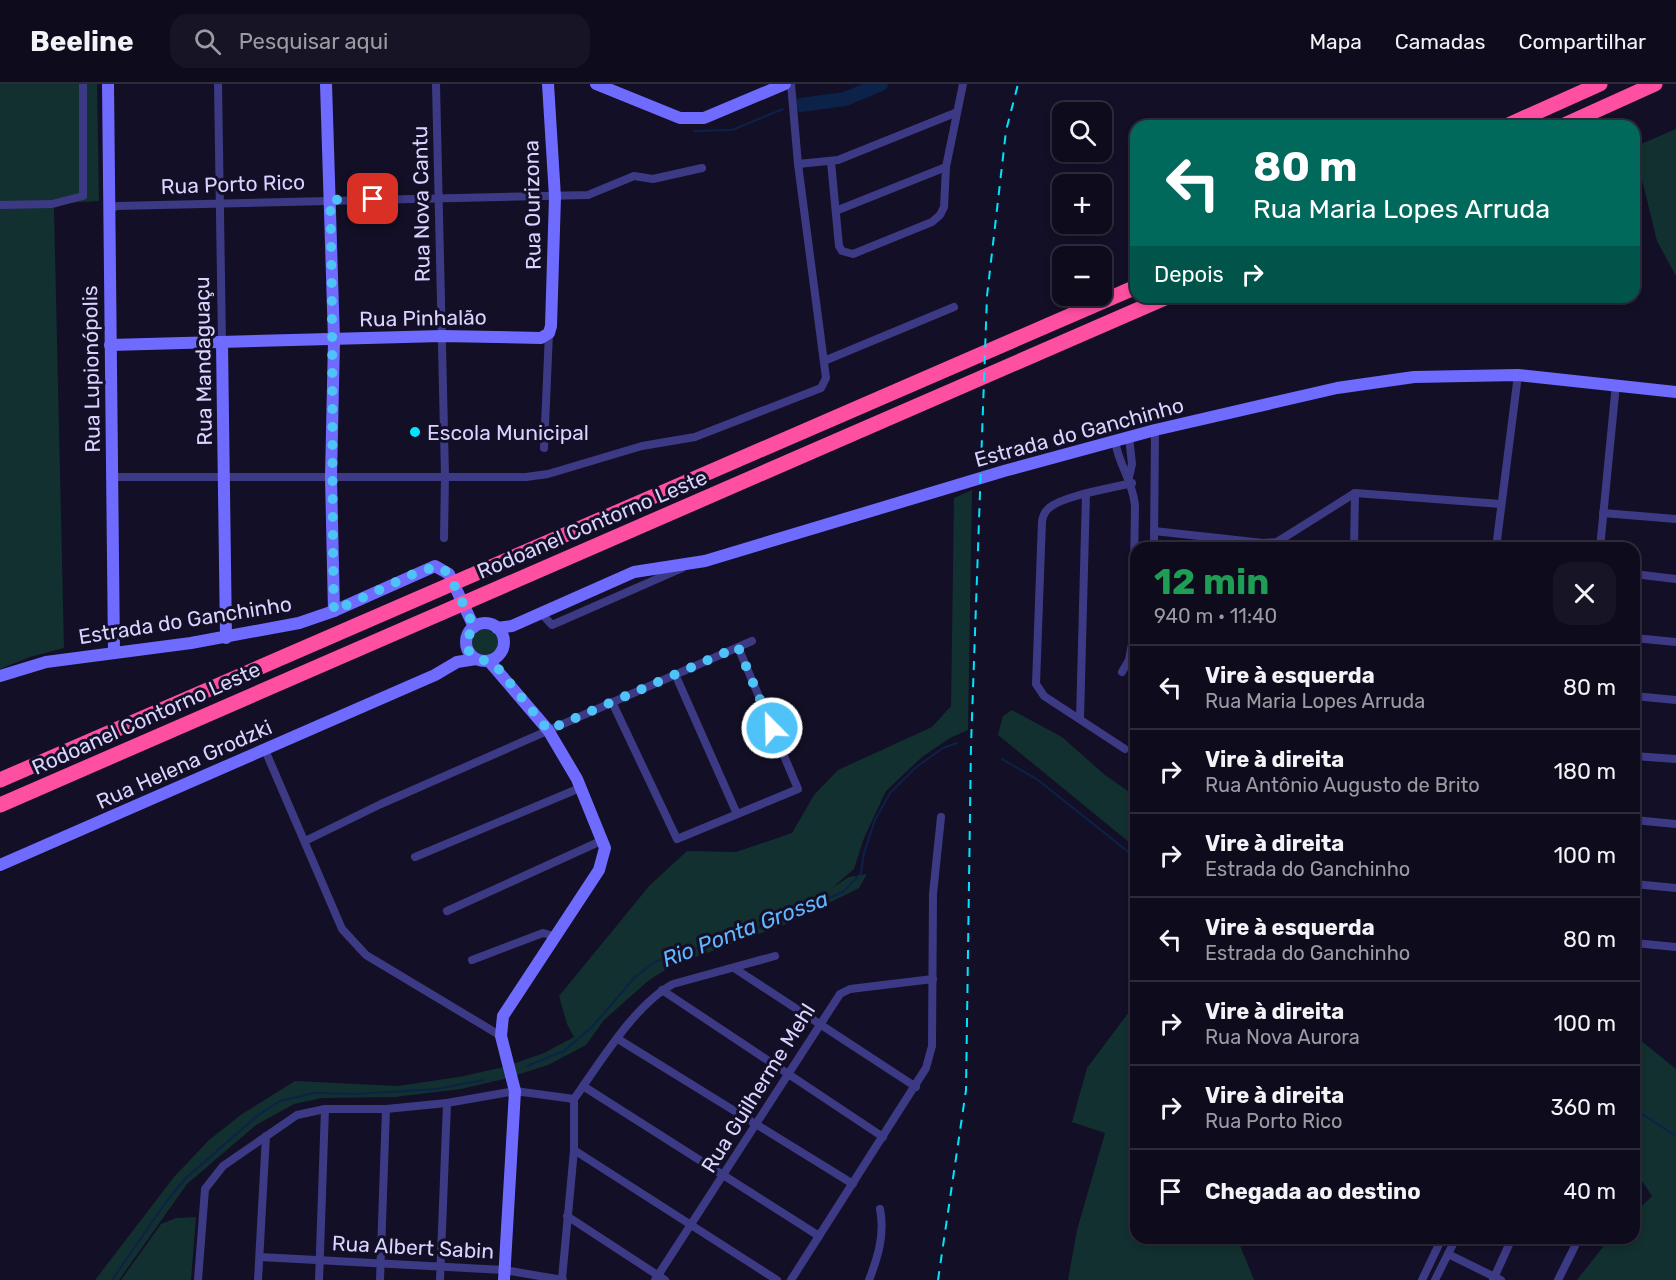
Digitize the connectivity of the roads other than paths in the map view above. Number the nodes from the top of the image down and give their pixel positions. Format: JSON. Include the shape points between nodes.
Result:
{"nodes":[{"id":1,"x":83,"y":84,"type":"edge"},
{"id":2,"x":108,"y":84,"type":"edge"},
{"id":3,"x":218,"y":84,"type":"edge"},
{"id":4,"x":327,"y":84,"type":"edge"},
{"id":5,"x":436,"y":84,"type":"edge"},
{"id":6,"x":548,"y":84,"type":"edge"},
{"id":7,"x":596,"y":84,"type":"edge"},
{"id":8,"x":785,"y":84,"type":"edge"},
{"id":9,"x":791,"y":84,"type":"edge"},
{"id":10,"x":963,"y":84,"type":"edge"},
{"id":11,"x":1600,"y":84,"type":"edge"},
{"id":12,"x":1655,"y":84,"type":"edge"},
{"id":13,"x":955,"y":113,"type":"junction"},
{"id":14,"x":1519,"y":120,"type":"edge"},
{"id":15,"x":1575,"y":120,"type":"edge"},
{"id":16,"x":831,"y":162,"type":"junction"},
{"id":17,"x":798,"y":164,"type":"junction"},
{"id":18,"x":946,"y":167,"type":"junction"},
{"id":19,"x":702,"y":168,"type":"dead end"},
{"id":20,"x":555,"y":197,"type":"junction"},
{"id":21,"x":439,"y":199,"type":"junction"},
{"id":22,"x":330,"y":200,"type":"junction"},
{"id":23,"x":220,"y":202,"type":"junction"},
{"id":24,"x":0,"y":205,"type":"edge"},
{"id":25,"x":112,"y":205,"type":"junction"},
{"id":26,"x":838,"y":210,"type":"junction"},
{"id":27,"x":1130,"y":290,"type":"edge"},
{"id":28,"x":1153,"y":303,"type":"edge"},
{"id":29,"x":954,"y":307,"type":"dead end"},
{"id":30,"x":550,"y":330,"type":"junction"},
{"id":31,"x":442,"y":336,"type":"junction"},
{"id":32,"x":334,"y":340,"type":"junction"},
{"id":33,"x":222,"y":344,"type":"junction"},
{"id":34,"x":110,"y":345,"type":"junction"},
{"id":35,"x":824,"y":361,"type":"junction"},
{"id":36,"x":1518,"y":375,"type":"junction"},
{"id":37,"x":1616,"y":384,"type":"junction"},
{"id":38,"x":1676,"y":392,"type":"edge"},
{"id":39,"x":1155,"y":430,"type":"junction"},
{"id":40,"x":1129,"y":437,"type":"junction"},
{"id":41,"x":1115,"y":441,"type":"junction"},
{"id":42,"x":544,"y":448,"type":"dead end"},
{"id":43,"x":1132,"y":464,"type":"junction"},
{"id":44,"x":1121,"y":465,"type":"junction"},
{"id":45,"x":445,"y":476,"type":"junction"},
{"id":46,"x":111,"y":477,"type":"junction"},
{"id":47,"x":225,"y":477,"type":"junction"},
{"id":48,"x":331,"y":477,"type":"junction"},
{"id":49,"x":1130,"y":480,"type":"junction"},
{"id":50,"x":1355,"y":493,"type":"junction"},
{"id":51,"x":1086,"y":494,"type":"junction"},
{"id":52,"x":1502,"y":504,"type":"junction"},
{"id":53,"x":1603,"y":513,"type":"junction"},
{"id":54,"x":1676,"y":519,"type":"edge"},
{"id":55,"x":1154,"y":531,"type":"junction"},
{"id":56,"x":444,"y":538,"type":"dead end"},
{"id":57,"x":1134,"y":542,"type":"edge"},
{"id":58,"x":1154,"y":542,"type":"edge"},
{"id":59,"x":1254,"y":542,"type":"edge"},
{"id":60,"x":1277,"y":542,"type":"edge"},
{"id":61,"x":1354,"y":542,"type":"edge"},
{"id":62,"x":1497,"y":542,"type":"edge"},
{"id":63,"x":1601,"y":542,"type":"edge"},
{"id":64,"x":1640,"y":575,"type":"edge"},
{"id":65,"x":1676,"y":579,"type":"edge"},
{"id":66,"x":334,"y":611,"type":"junction"},
{"id":67,"x":474,"y":627,"type":"junction"},
{"id":68,"x":500,"y":633,"type":"junction"},
{"id":69,"x":226,"y":638,"type":"junction"},
{"id":70,"x":1640,"y":639,"type":"edge"},
{"id":71,"x":752,"y":641,"type":"dead end"},
{"id":72,"x":1676,"y":642,"type":"edge"},
{"id":73,"x":466,"y":645,"type":"junction"},
{"id":74,"x":738,"y":647,"type":"junction"},
{"id":75,"x":114,"y":653,"type":"junction"},
{"id":76,"x":1130,"y":654,"type":"edge"},
{"id":77,"x":489,"y":661,"type":"junction"},
{"id":78,"x":1122,"y":672,"type":"dead end"},
{"id":79,"x":675,"y":674,"type":"junction"},
{"id":80,"x":0,"y":676,"type":"edge"},
{"id":81,"x":1640,"y":697,"type":"edge"},
{"id":82,"x":383,"y":698,"type":"junction"},
{"id":83,"x":1676,"y":700,"type":"edge"},
{"id":84,"x":612,"y":702,"type":"junction"},
{"id":85,"x":1080,"y":719,"type":"junction"},
{"id":86,"x":548,"y":730,"type":"junction"},
{"id":87,"x":1125,"y":749,"type":"dead end"},
{"id":88,"x":265,"y":750,"type":"junction"},
{"id":89,"x":1640,"y":756,"type":"edge"},
{"id":90,"x":1676,"y":759,"type":"edge"},
{"id":91,"x":0,"y":780,"type":"edge"},
{"id":92,"x":580,"y":788,"type":"junction"},
{"id":93,"x":0,"y":805,"type":"edge"},
{"id":94,"x":737,"y":814,"type":"junction"},
{"id":95,"x":941,"y":817,"type":"dead end"},
{"id":96,"x":1640,"y":821,"type":"edge"},
{"id":97,"x":1676,"y":824,"type":"edge"},
{"id":98,"x":603,"y":840,"type":"junction"},
{"id":99,"x":305,"y":841,"type":"junction"},
{"id":100,"x":415,"y":857,"type":"dead end"},
{"id":101,"x":0,"y":865,"type":"edge"},
{"id":102,"x":1640,"y":885,"type":"edge"},
{"id":103,"x":1676,"y":888,"type":"edge"},
{"id":104,"x":447,"y":911,"type":"dead end"},
{"id":105,"x":554,"y":936,"type":"junction"},
{"id":106,"x":1640,"y":944,"type":"edge"},
{"id":107,"x":1676,"y":947,"type":"edge"},
{"id":108,"x":775,"y":956,"type":"dead end"},
{"id":109,"x":472,"y":960,"type":"dead end"},
{"id":110,"x":734,"y":968,"type":"junction"},
{"id":111,"x":933,"y":979,"type":"junction"},
{"id":112,"x":662,"y":990,"type":"junction"},
{"id":113,"x":820,"y":1023,"type":"junction"},
{"id":114,"x":501,"y":1036,"type":"junction"},
{"id":115,"x":618,"y":1039,"type":"junction"},
{"id":116,"x":788,"y":1074,"type":"junction"},
{"id":117,"x":583,"y":1086,"type":"junction"},
{"id":118,"x":916,"y":1087,"type":"junction"},
{"id":119,"x":515,"y":1091,"type":"junction"},
{"id":120,"x":574,"y":1099,"type":"junction"},
{"id":121,"x":447,"y":1103,"type":"junction"},
{"id":122,"x":326,"y":1109,"type":"junction"},
{"id":123,"x":386,"y":1109,"type":"junction"},
{"id":124,"x":757,"y":1122,"type":"junction"},
{"id":125,"x":266,"y":1136,"type":"junction"},
{"id":126,"x":883,"y":1137,"type":"junction"},
{"id":127,"x":574,"y":1150,"type":"junction"},
{"id":128,"x":724,"y":1174,"type":"junction"},
{"id":129,"x":853,"y":1184,"type":"junction"},
{"id":130,"x":880,"y":1209,"type":"dead end"},
{"id":131,"x":567,"y":1216,"type":"junction"},
{"id":132,"x":691,"y":1227,"type":"junction"},
{"id":133,"x":819,"y":1236,"type":"junction"},
{"id":134,"x":1439,"y":1244,"type":"edge"},
{"id":135,"x":1453,"y":1244,"type":"edge"},
{"id":136,"x":1510,"y":1244,"type":"edge"},
{"id":137,"x":1576,"y":1244,"type":"edge"},
{"id":138,"x":1448,"y":1254,"type":"junction"},
{"id":139,"x":260,"y":1257,"type":"junction"},
{"id":140,"x":320,"y":1261,"type":"junction"},
{"id":141,"x":381,"y":1265,"type":"junction"},
{"id":142,"x":441,"y":1268,"type":"junction"},
{"id":143,"x":504,"y":1275,"type":"edge"},
{"id":144,"x":660,"y":1278,"type":"edge"},
{"id":145,"x":562,"y":1279,"type":"edge"},
{"id":146,"x":1496,"y":1279,"type":"edge"},
{"id":147,"x":198,"y":1280,"type":"edge"},
{"id":148,"x":258,"y":1280,"type":"edge"},
{"id":149,"x":319,"y":1280,"type":"edge"},
{"id":150,"x":380,"y":1280,"type":"edge"},
{"id":151,"x":440,"y":1280,"type":"edge"},
{"id":152,"x":777,"y":1280,"type":"edge"},
{"id":153,"x":791,"y":1280,"type":"edge"},
{"id":154,"x":869,"y":1280,"type":"edge"},
{"id":155,"x":1422,"y":1280,"type":"edge"},
{"id":156,"x":1435,"y":1280,"type":"edge"},
{"id":157,"x":1558,"y":1280,"type":"edge"}],
"edges":[{"from":1,"to":24,"type":"street","via":[[83,196],[52,204]]},
{"from":2,"to":25,"type":"street","name":"Rua Lupionópolis"},
{"from":3,"to":23,"type":"street","name":"Rua Mandaguaçu"},
{"from":4,"to":22,"type":"street"},
{"from":5,"to":21,"type":"street","name":"Rua Nova Cantu"},
{"from":6,"to":20,"type":"street","name":"Rua Ourizona"},
{"from":7,"to":8,"type":"street","via":[[693,120]]},
{"from":9,"to":17,"type":"street"},
{"from":10,"to":13,"type":"street"},
{"from":11,"to":14,"type":"highway"},
{"from":12,"to":15,"type":"highway"},
{"from":13,"to":16,"type":"street"},
{"from":13,"to":18,"type":"street"},
{"from":16,"to":17,"type":"street"},
{"from":16,"to":26,"type":"street"},
{"from":17,"to":35,"type":"street"},
{"from":18,"to":26,"type":"street"},
{"from":18,"to":26,"type":"street","via":[[940,215],[932,222],[853,254],[839,246]]},
{"from":19,"to":20,"type":"street","name":"Rua Porto Rico","via":[[653,179],[634,176],[588,195]]},
{"from":20,"to":21,"type":"street","name":"Rua Porto Rico"},
{"from":20,"to":30,"type":"street","name":"Rua Ourizona"},
{"from":21,"to":22,"type":"street","name":"Rua Porto Rico"},
{"from":21,"to":31,"type":"street","name":"Rua Nova Cantu"},
{"from":22,"to":23,"type":"street","name":"Rua Porto Rico"},
{"from":22,"to":32,"type":"street"},
{"from":23,"to":25,"type":"street","name":"Rua Porto Rico"},
{"from":23,"to":33,"type":"street","name":"Rua Mandaguaçu"},
{"from":25,"to":34,"type":"street","name":"Rua Lupionópolis"},
{"from":27,"to":91,"type":"highway","name":"Rodoanel Contorno Leste"},
{"from":28,"to":93,"type":"highway","name":"Rodoanel Contorno Leste"},
{"from":29,"to":35,"type":"street"},
{"from":30,"to":31,"type":"street","name":"Rua Pinhalão","via":[[541,338]]},
{"from":30,"to":42,"type":"street"},
{"from":31,"to":32,"type":"street","name":"Rua Pinhalão"},
{"from":31,"to":45,"type":"street","name":"Rua Nova Cantu"},
{"from":32,"to":33,"type":"street","name":"Rua Pinhalão"},
{"from":32,"to":48,"type":"street"},
{"from":33,"to":34,"type":"street","name":"Rua Pinhalão"},
{"from":33,"to":47,"type":"street","name":"Rua Mandaguaçu"},
{"from":34,"to":46,"type":"street","name":"Rua Lupionópolis"},
{"from":35,"to":45,"type":"street","via":[[826,378],[821,387],[695,437],[642,446],[548,474]]},
{"from":36,"to":37,"type":"street","name":"Estrada do Ganchinho"},
{"from":36,"to":39,"type":"street","name":"Estrada do Ganchinho","via":[[1414,377],[1367,383]]},
{"from":36,"to":52,"type":"street"},
{"from":37,"to":38,"type":"street","name":"Estrada do Ganchinho"},
{"from":37,"to":53,"type":"street"},
{"from":39,"to":40,"type":"street","name":"Estrada do Ganchinho"},
{"from":39,"to":55,"type":"street"},
{"from":40,"to":41,"type":"street","name":"Estrada do Ganchinho"},
{"from":40,"to":43,"type":"street"},
{"from":41,"to":44,"type":"street"},
{"from":41,"to":68,"type":"street","name":"Estrada do Ganchinho","via":[[690,565],[646,569],[622,576]]},
{"from":43,"to":44,"type":"street"},
{"from":43,"to":49,"type":"street"},
{"from":44,"to":49,"type":"street"},
{"from":45,"to":48,"type":"street"},
{"from":45,"to":56,"type":"street","name":"Rua Nova Cantu"},
{"from":46,"to":47,"type":"street"},
{"from":46,"to":75,"type":"street","name":"Rua Lupionópolis"},
{"from":47,"to":48,"type":"street"},
{"from":47,"to":69,"type":"street","name":"Rua Mandaguaçu"},
{"from":48,"to":66,"type":"street"},
{"from":49,"to":51,"type":"street"},
{"from":49,"to":57,"type":"street","via":[[1135,505]]},
{"from":50,"to":52,"type":"street"},
{"from":50,"to":60,"type":"street"},
{"from":50,"to":61,"type":"street"},
{"from":51,"to":85,"type":"street"},
{"from":51,"to":85,"type":"street","via":[[1050,507],[1042,521],[1036,684],[1044,696]]},
{"from":52,"to":62,"type":"street"},
{"from":53,"to":54,"type":"street"},
{"from":53,"to":63,"type":"street"},
{"from":55,"to":58,"type":"street"},
{"from":55,"to":59,"type":"street"},
{"from":64,"to":65,"type":"street"},
{"from":66,"to":67,"type":"street","name":"Estrada do Ganchinho","via":[[435,566],[449,574]]},
{"from":66,"to":69,"type":"street","name":"Estrada do Ganchinho","via":[[299,623]]},
{"from":67,"to":68,"type":"street","via":[[487,624]]},
{"from":67,"to":73,"type":"street"},
{"from":68,"to":77,"type":"street","via":[[502,649]]},
{"from":69,"to":75,"type":"street","name":"Estrada do Ganchinho"},
{"from":70,"to":72,"type":"street"},
{"from":71,"to":74,"type":"street"},
{"from":73,"to":77,"type":"street"},
{"from":73,"to":82,"type":"street","name":"Rua Helena Grodzki","via":[[453,657]]},
{"from":74,"to":79,"type":"street"},
{"from":74,"to":94,"type":"street","via":[[798,789]]},
{"from":75,"to":80,"type":"street","name":"Estrada do Ganchinho","via":[[46,662]]},
{"from":76,"to":78,"type":"street"},
{"from":77,"to":82,"type":"street","name":"Rua Helena Grodzki","via":[[457,662]]},
{"from":77,"to":86,"type":"street"},
{"from":79,"to":84,"type":"street"},
{"from":79,"to":94,"type":"street"},
{"from":81,"to":83,"type":"street"},
{"from":82,"to":88,"type":"street","name":"Rua Helena Grodzki"},
{"from":84,"to":86,"type":"street"},
{"from":84,"to":94,"type":"street","via":[[676,839]]},
{"from":85,"to":87,"type":"street"},
{"from":86,"to":92,"type":"street"},
{"from":86,"to":99,"type":"street"},
{"from":88,"to":99,"type":"street"},
{"from":88,"to":101,"type":"street","name":"Rua Helena Grodzki"},
{"from":89,"to":90,"type":"street"},
{"from":92,"to":98,"type":"street"},
{"from":92,"to":100,"type":"street"},
{"from":95,"to":111,"type":"street","via":[[933,894]]},
{"from":96,"to":97,"type":"street"},
{"from":98,"to":104,"type":"street"},
{"from":98,"to":105,"type":"street","via":[[604,857],[599,870]]},
{"from":99,"to":114,"type":"street","via":[[342,929],[354,944]]},
{"from":102,"to":103,"type":"street"},
{"from":105,"to":109,"type":"street","via":[[543,933]]},
{"from":105,"to":114,"type":"street","via":[[502,1016]]},
{"from":106,"to":107,"type":"street"},
{"from":108,"to":110,"type":"street"},
{"from":110,"to":112,"type":"street"},
{"from":110,"to":113,"type":"street"},
{"from":111,"to":113,"type":"street","name":"Rua Guilherme Mehl","via":[[845,991]]},
{"from":111,"to":118,"type":"street","via":[[932,1046]]},
{"from":112,"to":115,"type":"street"},
{"from":112,"to":116,"type":"street"},
{"from":113,"to":116,"type":"street","name":"Rua Guilherme Mehl"},
{"from":113,"to":118,"type":"street"},
{"from":114,"to":119,"type":"street"},
{"from":115,"to":117,"type":"street"},
{"from":115,"to":124,"type":"street"},
{"from":116,"to":124,"type":"street","name":"Rua Guilherme Mehl"},
{"from":116,"to":126,"type":"street"},
{"from":117,"to":120,"type":"street"},
{"from":117,"to":128,"type":"street"},
{"from":118,"to":126,"type":"street"},
{"from":119,"to":120,"type":"street"},
{"from":119,"to":121,"type":"street"},
{"from":119,"to":143,"type":"street"},
{"from":120,"to":127,"type":"street"},
{"from":121,"to":123,"type":"street"},
{"from":121,"to":142,"type":"street"},
{"from":122,"to":123,"type":"street"},
{"from":122,"to":125,"type":"street","via":[[297,1115]]},
{"from":122,"to":140,"type":"street"},
{"from":123,"to":141,"type":"street"},
{"from":124,"to":128,"type":"street","name":"Rua Guilherme Mehl"},
{"from":124,"to":129,"type":"street"},
{"from":125,"to":139,"type":"street"},
{"from":125,"to":147,"type":"street","via":[[223,1166],[205,1189]]},
{"from":126,"to":129,"type":"street"},
{"from":127,"to":131,"type":"street"},
{"from":127,"to":132,"type":"street"},
{"from":128,"to":132,"type":"street","name":"Rua Guilherme Mehl"},
{"from":128,"to":133,"type":"street"},
{"from":129,"to":133,"type":"street"},
{"from":130,"to":154,"type":"street","via":[[883,1220],[879,1253]]},
{"from":131,"to":144,"type":"street"},
{"from":131,"to":145,"type":"street"},
{"from":132,"to":144,"type":"street","name":"Rua Guilherme Mehl"},
{"from":132,"to":152,"type":"street"},
{"from":133,"to":153,"type":"street"},
{"from":134,"to":155,"type":"street"},
{"from":135,"to":138,"type":"street"},
{"from":136,"to":146,"type":"street"},
{"from":137,"to":157,"type":"street"},
{"from":138,"to":146,"type":"street"},
{"from":138,"to":156,"type":"street"},
{"from":139,"to":140,"type":"street","name":"Rua Albert Sabin"},
{"from":139,"to":148,"type":"street"},
{"from":140,"to":141,"type":"street","name":"Rua Albert Sabin"},
{"from":140,"to":149,"type":"street"},
{"from":141,"to":142,"type":"street","name":"Rua Albert Sabin"},
{"from":141,"to":150,"type":"street"},
{"from":142,"to":143,"type":"street","name":"Rua Albert Sabin"},
{"from":142,"to":151,"type":"street"},
{"from":143,"to":145,"type":"street","name":"Rua Albert Sabin"}]}
